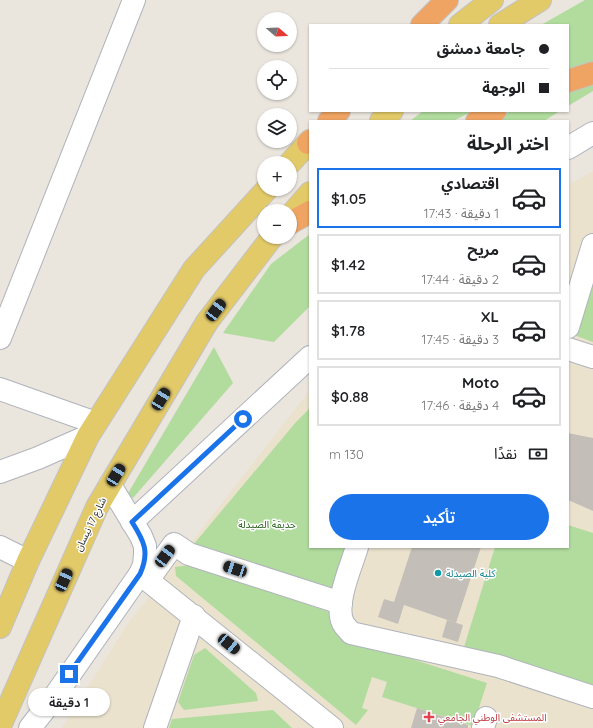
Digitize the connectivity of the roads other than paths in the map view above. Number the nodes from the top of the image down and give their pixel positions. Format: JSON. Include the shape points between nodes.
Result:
{"nodes":[{"id":1,"x":134,"y":0,"type":"edge"},
{"id":2,"x":446,"y":0,"type":"edge"},
{"id":3,"x":492,"y":0,"type":"edge"},
{"id":4,"x":540,"y":0,"type":"edge"},
{"id":5,"x":423,"y":24,"type":"edge"},
{"id":6,"x":461,"y":24,"type":"edge"},
{"id":7,"x":502,"y":24,"type":"edge"},
{"id":8,"x":593,"y":73,"type":"edge"},
{"id":9,"x":569,"y":81,"type":"edge"},
{"id":10,"x":338,"y":112,"type":"edge"},
{"id":11,"x":348,"y":112,"type":"edge"},
{"id":12,"x":391,"y":112,"type":"edge"},
{"id":13,"x":493,"y":112,"type":"edge"},
{"id":14,"x":330,"y":120,"type":"edge"},
{"id":15,"x":337,"y":120,"type":"edge"},
{"id":16,"x":382,"y":120,"type":"edge"},
{"id":17,"x":479,"y":120,"type":"edge"},
{"id":18,"x":593,"y":133,"type":"edge"},
{"id":19,"x":309,"y":143,"type":"edge"},
{"id":20,"x":569,"y":147,"type":"edge"},
{"id":21,"x":297,"y":156,"type":"edge"},
{"id":22,"x":309,"y":194,"type":"edge"},
{"id":23,"x":260,"y":196,"type":"edge"},
{"id":24,"x":297,"y":208,"type":"edge"},
{"id":25,"x":309,"y":213,"type":"edge"},
{"id":26,"x":297,"y":219,"type":"edge"},
{"id":27,"x":267,"y":244,"type":"edge"},
{"id":28,"x":593,"y":245,"type":"edge"},
{"id":29,"x":570,"y":314,"type":"edge"},
{"id":30,"x":0,"y":338,"type":"edge"},
{"id":31,"x":569,"y":349,"type":"edge"},
{"id":32,"x":593,"y":357,"type":"edge"},
{"id":33,"x":309,"y":359,"type":"edge"},
{"id":34,"x":0,"y":388,"type":"edge"},
{"id":35,"x":92,"y":430,"type":"junction"},
{"id":36,"x":0,"y":472,"type":"edge"},
{"id":37,"x":110,"y":485,"type":"junction"},
{"id":38,"x":132,"y":522,"type":"junction"},
{"id":39,"x":0,"y":547,"type":"edge"},
{"id":40,"x":357,"y":548,"type":"edge"},
{"id":41,"x":28,"y":561,"type":"junction"},
{"id":42,"x":144,"y":577,"type":"junction"},
{"id":43,"x":341,"y":603,"type":"junction"},
{"id":44,"x":194,"y":616,"type":"junction"},
{"id":45,"x":0,"y":627,"type":"edge"},
{"id":46,"x":593,"y":697,"type":"edge"},
{"id":47,"x":0,"y":726,"type":"edge"},
{"id":48,"x":30,"y":728,"type":"edge"},
{"id":49,"x":155,"y":728,"type":"edge"},
{"id":50,"x":332,"y":728,"type":"edge"}],
"edges":[{"from":1,"to":30,"type":"street"},
{"from":2,"to":5,"type":"highway"},
{"from":3,"to":6,"type":"main road"},
{"from":4,"to":7,"type":"main road"},
{"from":8,"to":9,"type":"highway"},
{"from":10,"to":14,"type":"highway"},
{"from":11,"to":15,"type":"main road"},
{"from":12,"to":16,"type":"main road"},
{"from":13,"to":17,"type":"highway"},
{"from":18,"to":20,"type":"street"},
{"from":19,"to":21,"type":"main road"},
{"from":22,"to":24,"type":"main road"},
{"from":23,"to":35,"type":"main road","via":[[194,270]]},
{"from":25,"to":26,"type":"highway"},
{"from":27,"to":37,"type":"main road","name":"شارع 17 نيسان","via":[[207,322]]},
{"from":28,"to":29,"type":"street"},
{"from":31,"to":32,"type":"street"},
{"from":33,"to":38,"type":"street"},
{"from":34,"to":35,"type":"street"},
{"from":35,"to":36,"type":"street","via":[[38,458]]},
{"from":35,"to":41,"type":"main road"},
{"from":37,"to":38,"type":"street"},
{"from":37,"to":47,"type":"main road","name":"شارع 17 نيسان","via":[[97,507]]},
{"from":38,"to":42,"type":"street","via":[[145,546]]},
{"from":39,"to":41,"type":"street"},
{"from":40,"to":43,"type":"street"},
{"from":41,"to":45,"type":"main road"},
{"from":42,"to":43,"type":"street","via":[[174,544],[189,554]]},
{"from":42,"to":44,"type":"street"},
{"from":42,"to":48,"type":"street"},
{"from":43,"to":46,"type":"street","via":[[343,623],[351,633],[498,666]]},
{"from":44,"to":49,"type":"street"},
{"from":44,"to":50,"type":"street"}]}
